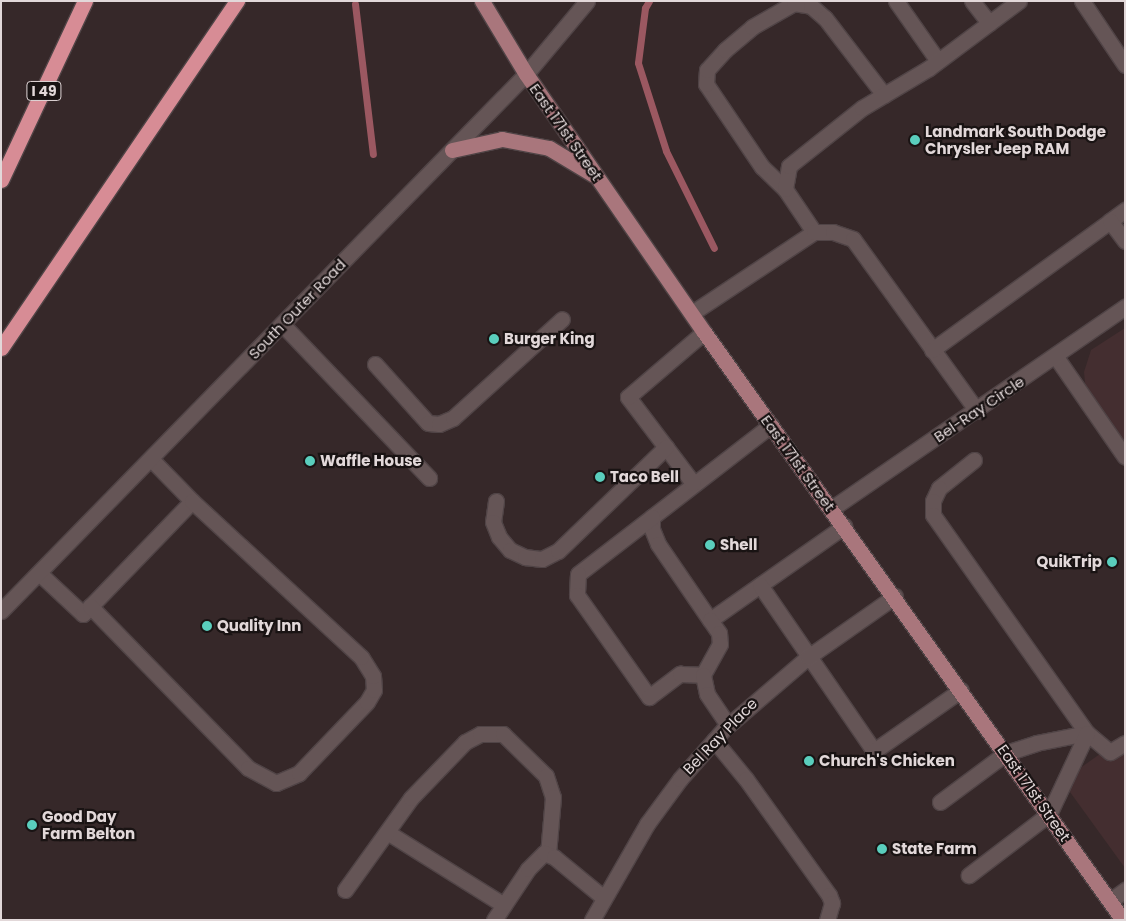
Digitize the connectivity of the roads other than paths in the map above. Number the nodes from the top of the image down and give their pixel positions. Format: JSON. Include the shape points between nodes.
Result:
{"nodes":[{"id":1,"x":85,"y":1,"type":"edge"},
{"id":2,"x":237,"y":1,"type":"edge"},
{"id":3,"x":482,"y":1,"type":"edge"},
{"id":4,"x":587,"y":1,"type":"edge"},
{"id":5,"x":896,"y":1,"type":"edge"},
{"id":6,"x":972,"y":1,"type":"edge"},
{"id":7,"x":1019,"y":1,"type":"edge"},
{"id":8,"x":1082,"y":1,"type":"edge"},
{"id":9,"x":794,"y":2,"type":"edge"},
{"id":10,"x":989,"y":24,"type":"junction"},
{"id":11,"x":938,"y":61,"type":"junction"},
{"id":12,"x":1125,"y":65,"type":"edge"},
{"id":13,"x":526,"y":74,"type":"junction"},
{"id":14,"x":884,"y":95,"type":"junction"},
{"id":15,"x":452,"y":150,"type":"junction"},
{"id":16,"x":598,"y":177,"type":"junction"},
{"id":17,"x":1,"y":180,"type":"edge"},
{"id":18,"x":785,"y":189,"type":"junction"},
{"id":19,"x":1125,"y":210,"type":"edge"},
{"id":20,"x":1110,"y":221,"type":"junction"},
{"id":21,"x":814,"y":232,"type":"junction"},
{"id":22,"x":1125,"y":241,"type":"edge"},
{"id":23,"x":1125,"y":307,"type":"edge"},
{"id":24,"x":692,"y":314,"type":"junction"},
{"id":25,"x":562,"y":320,"type":"dead end"},
{"id":26,"x":282,"y":324,"type":"junction"},
{"id":27,"x":704,"y":332,"type":"junction"},
{"id":28,"x":1,"y":348,"type":"edge"},
{"id":29,"x":932,"y":350,"type":"junction"},
{"id":30,"x":1056,"y":357,"type":"junction"},
{"id":31,"x":375,"y":364,"type":"dead end"},
{"id":32,"x":977,"y":411,"type":"junction"},
{"id":33,"x":772,"y":425,"type":"junction"},
{"id":34,"x":666,"y":447,"type":"junction"},
{"id":35,"x":1125,"y":456,"type":"edge"},
{"id":36,"x":150,"y":459,"type":"junction"},
{"id":37,"x":974,"y":460,"type":"dead end"},
{"id":38,"x":429,"y":478,"type":"dead end"},
{"id":39,"x":693,"y":483,"type":"junction"},
{"id":40,"x":192,"y":501,"type":"junction"},
{"id":41,"x":496,"y":501,"type":"dead end"},
{"id":42,"x":831,"y":509,"type":"junction"},
{"id":43,"x":652,"y":517,"type":"junction"},
{"id":44,"x":844,"y":526,"type":"junction"},
{"id":45,"x":39,"y":573,"type":"junction"},
{"id":46,"x":760,"y":585,"type":"junction"},
{"id":47,"x":895,"y":596,"type":"junction"},
{"id":48,"x":90,"y":606,"type":"junction"},
{"id":49,"x":1,"y":611,"type":"edge"},
{"id":50,"x":710,"y":620,"type":"junction"},
{"id":51,"x":808,"y":657,"type":"junction"},
{"id":52,"x":703,"y":675,"type":"junction"},
{"id":53,"x":961,"y":690,"type":"junction"},
{"id":54,"x":728,"y":725,"type":"junction"},
{"id":55,"x":1087,"y":734,"type":"junction"},
{"id":56,"x":714,"y":740,"type":"junction"},
{"id":57,"x":1125,"y":743,"type":"edge"},
{"id":58,"x":1006,"y":753,"type":"junction"},
{"id":59,"x":940,"y":802,"type":"dead end"},
{"id":60,"x":1049,"y":814,"type":"junction"},
{"id":61,"x":387,"y":832,"type":"junction"},
{"id":62,"x":548,"y":854,"type":"junction"},
{"id":63,"x":969,"y":875,"type":"dead end"},
{"id":64,"x":345,"y":890,"type":"dead end"},
{"id":65,"x":1125,"y":890,"type":"edge"},
{"id":66,"x":604,"y":898,"type":"junction"},
{"id":67,"x":1110,"y":901,"type":"junction"},
{"id":68,"x":504,"y":905,"type":"junction"},
{"id":69,"x":494,"y":920,"type":"edge"},
{"id":70,"x":592,"y":920,"type":"edge"},
{"id":71,"x":827,"y":920,"type":"edge"},
{"id":72,"x":1123,"y":920,"type":"edge"}],
"edges":[{"from":1,"to":17,"type":"highway","number":"I 49"},
{"from":2,"to":28,"type":"highway"},
{"from":3,"to":13,"type":"main road","name":"East 171st Street"},
{"from":4,"to":13,"type":"street","name":"South Outer Road"},
{"from":5,"to":11,"type":"street"},
{"from":6,"to":10,"type":"street"},
{"from":7,"to":10,"type":"street"},
{"from":8,"to":12,"type":"street"},
{"from":9,"to":14,"type":"street","via":[[810,6],[825,18]]},
{"from":9,"to":18,"type":"street","via":[[752,27],[725,50],[707,70],[706,77],[706,84],[762,167]]},
{"from":10,"to":11,"type":"street"},
{"from":11,"to":14,"type":"street"},
{"from":13,"to":15,"type":"street","name":"South Outer Road"},
{"from":13,"to":16,"type":"main road","name":"East 171st Street"},
{"from":14,"to":18,"type":"street","via":[[789,166]]},
{"from":15,"to":16,"type":"main road","via":[[502,139],[549,148]]},
{"from":15,"to":26,"type":"street","name":"South Outer Road"},
{"from":16,"to":24,"type":"main road","name":"East 171st Street"},
{"from":18,"to":21,"type":"street"},
{"from":19,"to":20,"type":"street"},
{"from":20,"to":22,"type":"street"},
{"from":20,"to":29,"type":"street"},
{"from":21,"to":24,"type":"street"},
{"from":21,"to":29,"type":"street","via":[[833,232],[853,239]]},
{"from":23,"to":30,"type":"street","name":"Bel-Ray Circle"},
{"from":24,"to":27,"type":"main road","name":"East 171st Street"},
{"from":25,"to":31,"type":"street","via":[[453,418],[439,424],[428,423]]},
{"from":26,"to":36,"type":"street","name":"South Outer Road"},
{"from":26,"to":38,"type":"street"},
{"from":27,"to":33,"type":"main road","name":"East 171st Street"},
{"from":27,"to":34,"type":"street","via":[[628,397]]},
{"from":29,"to":32,"type":"street"},
{"from":30,"to":32,"type":"street","name":"Bel-Ray Circle"},
{"from":30,"to":35,"type":"street"},
{"from":32,"to":42,"type":"street","name":"Bel-Ray Circle"},
{"from":33,"to":39,"type":"street"},
{"from":33,"to":42,"type":"main road","name":"East 171st Street"},
{"from":34,"to":39,"type":"street"},
{"from":34,"to":41,"type":"street","via":[[558,551],[542,559],[525,557],[510,550],[493,522]]},
{"from":36,"to":40,"type":"street"},
{"from":36,"to":45,"type":"street","name":"South Outer Road"},
{"from":37,"to":55,"type":"street","via":[[939,488],[933,501],[933,515]]},
{"from":39,"to":43,"type":"street"},
{"from":40,"to":48,"type":"street"},
{"from":40,"to":48,"type":"street","via":[[361,657],[373,676],[374,690],[367,702],[299,773],[276,783],[248,768]]},
{"from":42,"to":44,"type":"main road","name":"East 171st Street"},
{"from":43,"to":50,"type":"street","via":[[652,529],[658,544]]},
{"from":43,"to":52,"type":"street","via":[[578,574],[577,595],[649,697],[680,674]]},
{"from":44,"to":46,"type":"street"},
{"from":44,"to":47,"type":"main road","name":"East 171st Street"},
{"from":45,"to":48,"type":"street","via":[[83,614]]},
{"from":45,"to":49,"type":"street","name":"South Outer Road"},
{"from":46,"to":50,"type":"street"},
{"from":46,"to":51,"type":"street"},
{"from":47,"to":51,"type":"street","name":"Bel Ray Place"},
{"from":47,"to":53,"type":"main road","name":"East 171st Street"},
{"from":50,"to":52,"type":"street","via":[[719,633],[720,644]]},
{"from":51,"to":53,"type":"street","via":[[874,751]]},
{"from":51,"to":54,"type":"street","name":"Bel Ray Place"},
{"from":52,"to":54,"type":"street","via":[[707,694]]},
{"from":53,"to":58,"type":"main road","name":"East 171st Street"},
{"from":54,"to":56,"type":"street","name":"Bel Ray Place"},
{"from":55,"to":57,"type":"street","via":[[1110,752]]},
{"from":55,"to":58,"type":"street","via":[[1036,743]]},
{"from":55,"to":60,"type":"street"},
{"from":56,"to":66,"type":"street","name":"Bel Ray Place","via":[[647,824]]},
{"from":56,"to":71,"type":"street","via":[[829,895],[832,903]]},
{"from":58,"to":59,"type":"street"},
{"from":58,"to":60,"type":"main road","name":"East 171st Street"},
{"from":60,"to":63,"type":"street"},
{"from":60,"to":67,"type":"main road","name":"East 171st Street"},
{"from":61,"to":62,"type":"street","via":[[411,798],[466,742],[480,734],[498,732],[526,755],[548,781],[553,804]]},
{"from":61,"to":64,"type":"street"},
{"from":61,"to":68,"type":"street"},
{"from":62,"to":66,"type":"street"},
{"from":62,"to":68,"type":"street","via":[[540,854]]},
{"from":65,"to":67,"type":"street"},
{"from":66,"to":70,"type":"street","name":"Bel Ray Place"},
{"from":67,"to":72,"type":"main road","name":"East 171st Street"},
{"from":68,"to":69,"type":"street"}]}
